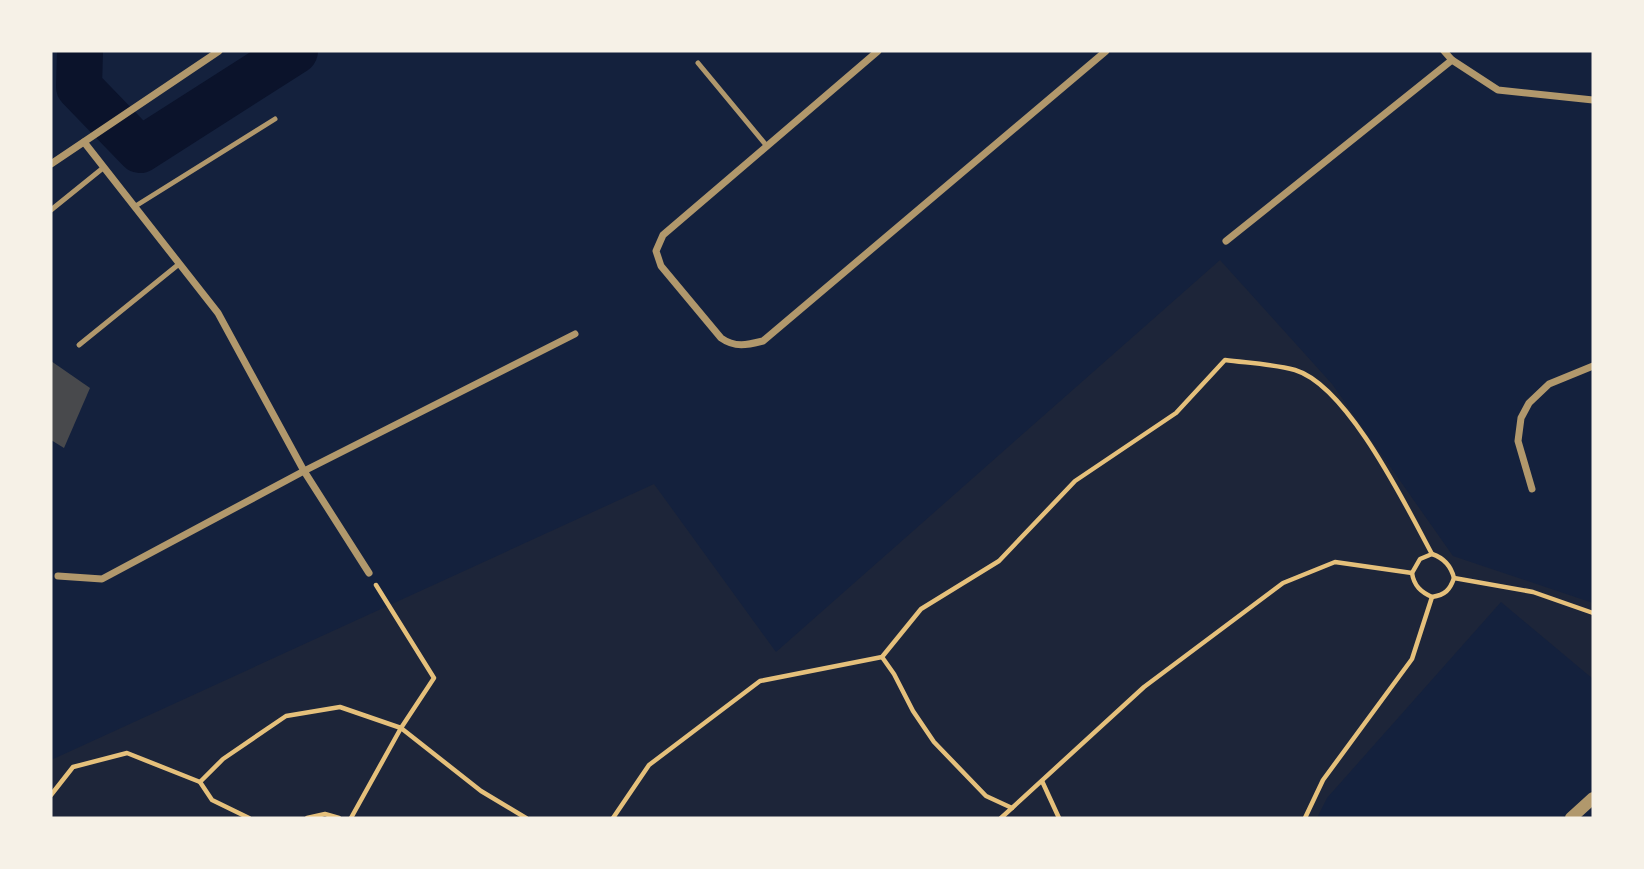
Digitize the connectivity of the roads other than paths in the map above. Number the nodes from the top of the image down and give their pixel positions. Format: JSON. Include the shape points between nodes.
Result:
{"nodes":[{"id":1,"x":219,"y":51,"type":"edge"},
{"id":2,"x":878,"y":51,"type":"edge"},
{"id":3,"x":1106,"y":51,"type":"edge"},
{"id":4,"x":1444,"y":51,"type":"edge"},
{"id":5,"x":1451,"y":60,"type":"junction"},
{"id":6,"x":698,"y":64,"type":"dead end"},
{"id":7,"x":1593,"y":100,"type":"edge"},
{"id":8,"x":275,"y":119,"type":"dead end"},
{"id":9,"x":84,"y":142,"type":"junction"},
{"id":10,"x":766,"y":145,"type":"junction"},
{"id":11,"x":51,"y":164,"type":"edge"},
{"id":12,"x":103,"y":168,"type":"junction"},
{"id":13,"x":134,"y":207,"type":"junction"},
{"id":14,"x":51,"y":210,"type":"edge"},
{"id":15,"x":1226,"y":241,"type":"dead end"},
{"id":16,"x":179,"y":264,"type":"junction"},
{"id":17,"x":575,"y":334,"type":"dead end"},
{"id":18,"x":79,"y":345,"type":"dead end"},
{"id":19,"x":1593,"y":366,"type":"edge"},
{"id":20,"x":304,"y":471,"type":"junction"},
{"id":21,"x":1532,"y":489,"type":"dead end"},
{"id":22,"x":369,"y":573,"type":"road end"},
{"id":23,"x":58,"y":576,"type":"dead end"},
{"id":24,"x":1593,"y":798,"type":"edge"},
{"id":25,"x":1571,"y":818,"type":"edge"}],
"edges":[{"from":1,"to":9,"type":"street"},
{"from":2,"to":10,"type":"street"},
{"from":3,"to":10,"type":"street","via":[[763,341],[731,345],[661,266],[656,251],[663,235]]},
{"from":4,"to":5,"type":"street"},
{"from":5,"to":7,"type":"street","via":[[1498,90]]},
{"from":5,"to":15,"type":"street"},
{"from":6,"to":10,"type":"lane"},
{"from":8,"to":13,"type":"lane"},
{"from":9,"to":11,"type":"street"},
{"from":9,"to":12,"type":"street"},
{"from":12,"to":13,"type":"street"},
{"from":12,"to":14,"type":"lane"},
{"from":13,"to":16,"type":"street"},
{"from":16,"to":18,"type":"lane"},
{"from":16,"to":20,"type":"street","via":[[218,313]]},
{"from":17,"to":20,"type":"street"},
{"from":19,"to":21,"type":"street","via":[[1549,384],[1521,418],[1518,440]]},
{"from":20,"to":22,"type":"street"},
{"from":20,"to":23,"type":"street","via":[[102,579]]},
{"from":24,"to":25,"type":"street"}]}
